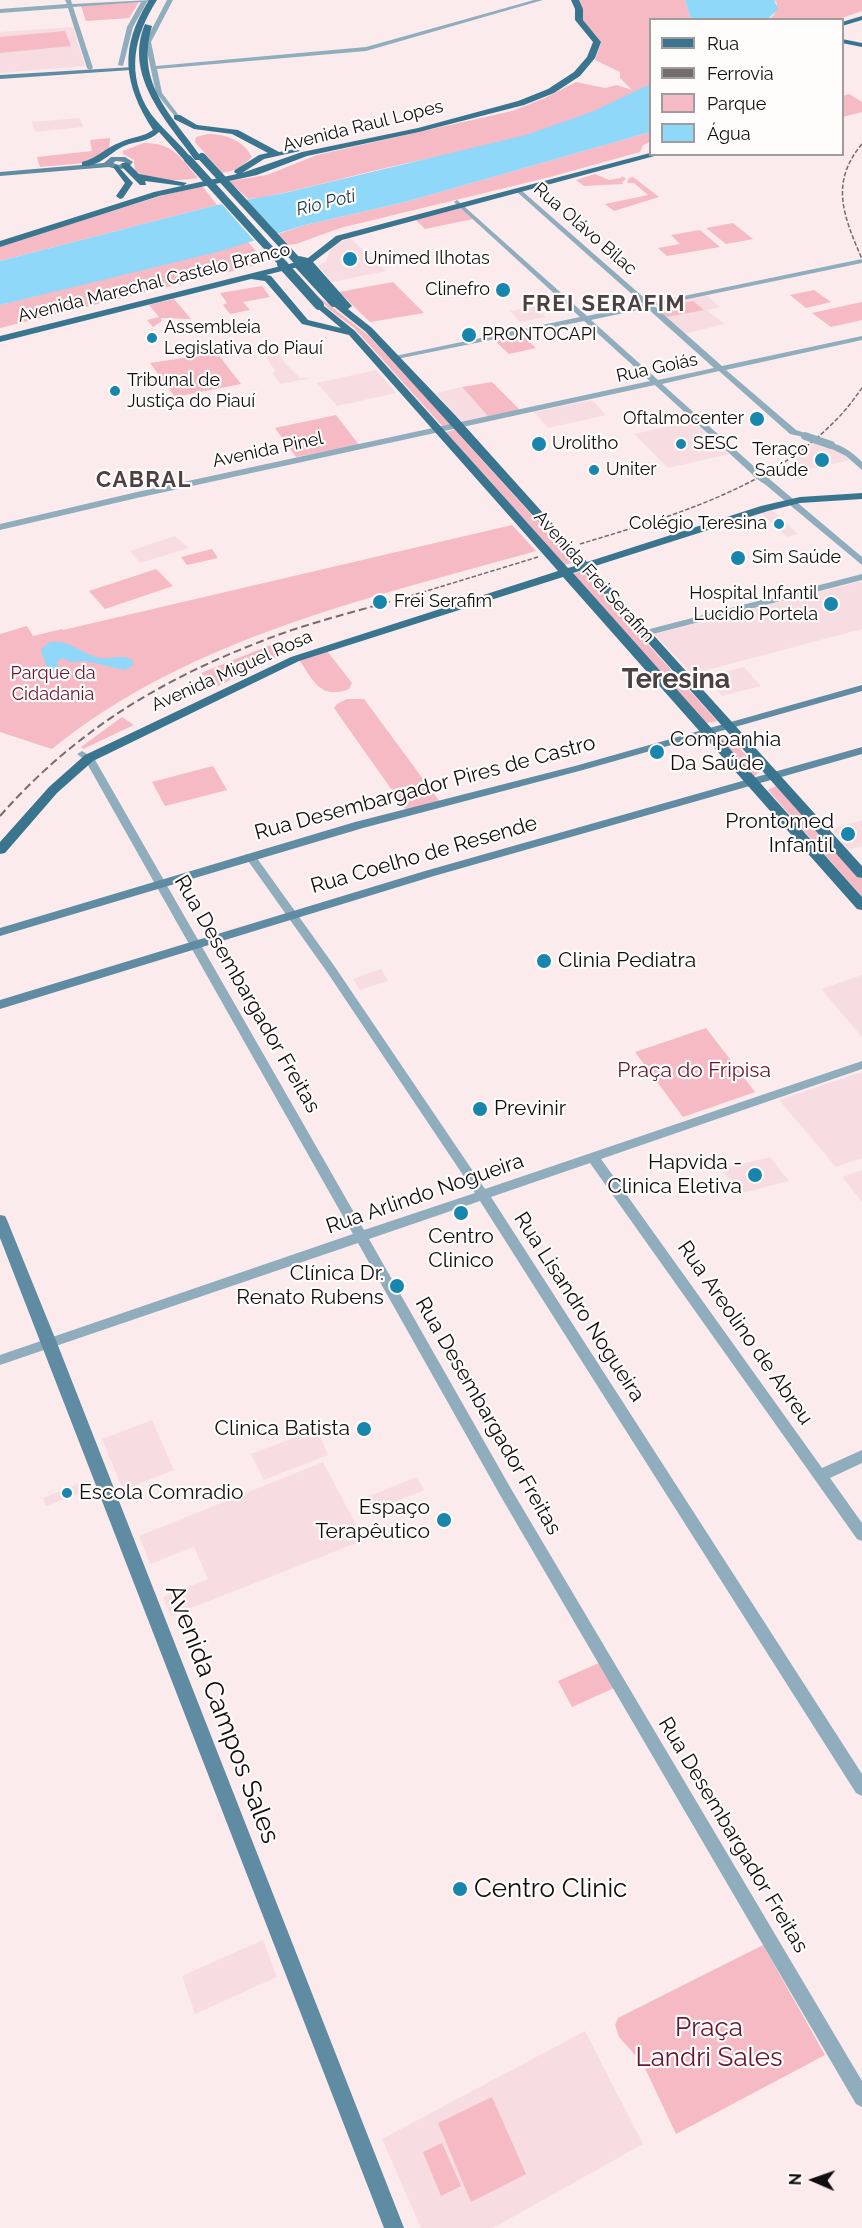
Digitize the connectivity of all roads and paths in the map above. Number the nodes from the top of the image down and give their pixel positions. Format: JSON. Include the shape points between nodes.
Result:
{"nodes":[{"id":1,"x":146,"y":0,"type":"edge"},
{"id":2,"x":153,"y":0,"type":"edge"},
{"id":3,"x":162,"y":0,"type":"edge"},
{"id":4,"x":170,"y":0,"type":"edge"},
{"id":5,"x":530,"y":0,"type":"edge"},
{"id":6,"x":540,"y":0,"type":"edge"},
{"id":7,"x":568,"y":0,"type":"edge"},
{"id":8,"x":575,"y":0,"type":"edge"},
{"id":9,"x":72,"y":2,"type":"edge"},
{"id":10,"x":516,"y":6,"type":"junction"},
{"id":11,"x":0,"y":11,"type":"edge"},
{"id":12,"x":140,"y":15,"type":"junction"},
{"id":13,"x":862,"y":18,"type":"edge"},
{"id":14,"x":153,"y":23,"type":"junction"},
{"id":15,"x":862,"y":23,"type":"edge"},
{"id":16,"x":844,"y":24,"type":"edge"},
{"id":17,"x":844,"y":29,"type":"edge"},
{"id":18,"x":844,"y":42,"type":"edge"},
{"id":19,"x":124,"y":45,"type":"junction"},
{"id":20,"x":862,"y":46,"type":"edge"},
{"id":21,"x":121,"y":65,"type":"junction"},
{"id":22,"x":130,"y":65,"type":"junction"},
{"id":23,"x":92,"y":67,"type":"junction"},
{"id":24,"x":150,"y":71,"type":"junction"},
{"id":25,"x":0,"y":76,"type":"edge"},
{"id":26,"x":148,"y":116,"type":"junction"},
{"id":27,"x":177,"y":117,"type":"junction"},
{"id":28,"x":178,"y":131,"type":"junction"},
{"id":29,"x":250,"y":144,"type":"junction"},
{"id":30,"x":298,"y":151,"type":"junction"},
{"id":31,"x":278,"y":153,"type":"junction"},
{"id":32,"x":649,"y":154,"type":"edge"},
{"id":33,"x":195,"y":155,"type":"junction"},
{"id":34,"x":650,"y":156,"type":"edge"},
{"id":35,"x":262,"y":157,"type":"junction"},
{"id":36,"x":116,"y":161,"type":"junction"},
{"id":37,"x":286,"y":161,"type":"junction"},
{"id":38,"x":85,"y":164,"type":"joint"},
{"id":39,"x":245,"y":169,"type":"junction"},
{"id":40,"x":599,"y":169,"type":"junction"},
{"id":41,"x":0,"y":173,"type":"edge"},
{"id":42,"x":137,"y":176,"type":"junction"},
{"id":43,"x":183,"y":183,"type":"junction"},
{"id":44,"x":146,"y":189,"type":"junction"},
{"id":45,"x":519,"y":191,"type":"junction"},
{"id":46,"x":120,"y":196,"type":"junction"},
{"id":47,"x":135,"y":201,"type":"junction"},
{"id":48,"x":459,"y":204,"type":"junction"},
{"id":49,"x":0,"y":242,"type":"edge"},
{"id":50,"x":296,"y":258,"type":"junction"},
{"id":51,"x":862,"y":261,"type":"edge"},
{"id":52,"x":308,"y":262,"type":"junction"},
{"id":53,"x":287,"y":266,"type":"junction"},
{"id":54,"x":228,"y":281,"type":"junction"},
{"id":55,"x":276,"y":283,"type":"junction"},
{"id":56,"x":135,"y":303,"type":"junction"},
{"id":57,"x":327,"y":303,"type":"junction"},
{"id":58,"x":649,"y":306,"type":"junction"},
{"id":59,"x":587,"y":318,"type":"junction"},
{"id":60,"x":326,"y":323,"type":"junction"},
{"id":61,"x":369,"y":330,"type":"junction"},
{"id":62,"x":0,"y":333,"type":"edge"},
{"id":63,"x":352,"y":333,"type":"junction"},
{"id":64,"x":862,"y":338,"type":"edge"},
{"id":65,"x":0,"y":339,"type":"edge"},
{"id":66,"x":395,"y":358,"type":"junction"},
{"id":67,"x":720,"y":369,"type":"junction"},
{"id":68,"x":657,"y":383,"type":"junction"},
{"id":69,"x":458,"y":425,"type":"junction"},
{"id":70,"x":438,"y":429,"type":"junction"},
{"id":71,"x":862,"y":467,"type":"edge"},
{"id":72,"x":862,"y":494,"type":"edge"},
{"id":73,"x":789,"y":499,"type":"junction"},
{"id":74,"x":0,"y":527,"type":"edge"},
{"id":75,"x":550,"y":554,"type":"junction"},
{"id":76,"x":862,"y":562,"type":"edge"},
{"id":77,"x":581,"y":564,"type":"junction"},
{"id":78,"x":564,"y":569,"type":"junction"},
{"id":79,"x":539,"y":574,"type":"junction"},
{"id":80,"x":862,"y":577,"type":"edge"},
{"id":81,"x":645,"y":633,"type":"junction"},
{"id":82,"x":862,"y":688,"type":"edge"},
{"id":83,"x":727,"y":725,"type":"junction"},
{"id":84,"x":145,"y":726,"type":"junction"},
{"id":85,"x":707,"y":731,"type":"junction"},
{"id":86,"x":862,"y":750,"type":"edge"},
{"id":87,"x":86,"y":756,"type":"junction"},
{"id":88,"x":772,"y":776,"type":"junction"},
{"id":89,"x":751,"y":782,"type":"junction"},
{"id":90,"x":0,"y":836,"type":"edge"},
{"id":91,"x":0,"y":850,"type":"edge"},
{"id":92,"x":250,"y":856,"type":"junction"},
{"id":93,"x":862,"y":874,"type":"edge"},
{"id":94,"x":159,"y":884,"type":"junction"},
{"id":95,"x":862,"y":906,"type":"edge"},
{"id":96,"x":292,"y":914,"type":"junction"},
{"id":97,"x":0,"y":932,"type":"edge"},
{"id":98,"x":194,"y":943,"type":"junction"},
{"id":99,"x":0,"y":1005,"type":"edge"},
{"id":100,"x":862,"y":1065,"type":"edge"},
{"id":101,"x":593,"y":1157,"type":"junction"},
{"id":102,"x":482,"y":1195,"type":"junction"},
{"id":103,"x":0,"y":1220,"type":"edge"},
{"id":104,"x":361,"y":1236,"type":"junction"},
{"id":105,"x":50,"y":1343,"type":"junction"},
{"id":106,"x":0,"y":1360,"type":"edge"},
{"id":107,"x":862,"y":1456,"type":"edge"},
{"id":108,"x":820,"y":1476,"type":"junction"},
{"id":109,"x":862,"y":1534,"type":"edge"},
{"id":110,"x":862,"y":1788,"type":"edge"},
{"id":111,"x":862,"y":2098,"type":"edge"},
{"id":112,"x":394,"y":2228,"type":"edge"}],
"edges":[{"from":1,"to":9,"type":"street"},
{"from":1,"to":12,"type":"street"},
{"from":2,"to":12,"type":"main road"},
{"from":3,"to":14,"type":"main road"},
{"from":4,"to":14,"type":"street"},
{"from":5,"to":10,"type":"street"},
{"from":6,"to":10,"type":"street"},
{"from":7,"to":30,"type":"main road","name":"Avenida Raul Lopes","via":[[574,21],[591,44],[578,65],[549,86],[520,100],[448,120]]},
{"from":8,"to":37,"type":"main road","name":"Avenida Raul Lopes","via":[[579,20],[597,42],[585,66],[551,91],[503,109]]},
{"from":9,"to":11,"type":"street"},
{"from":9,"to":23,"type":"street"},
{"from":10,"to":24,"type":"street","via":[[348,52]]},
{"from":12,"to":19,"type":"street"},
{"from":12,"to":22,"type":"main road"},
{"from":13,"to":16,"type":"main road"},
{"from":14,"to":24,"type":"main road","via":[[143,39]]},
{"from":15,"to":17,"type":"main road"},
{"from":18,"to":20,"type":"main road"},
{"from":19,"to":21,"type":"street"},
{"from":19,"to":22,"type":"main road"},
{"from":21,"to":22,"type":"main road"},
{"from":21,"to":23,"type":"main road"},
{"from":22,"to":24,"type":"main road"},
{"from":22,"to":25,"type":"main road"},
{"from":22,"to":26,"type":"main road"},
{"from":23,"to":25,"type":"main road"},
{"from":24,"to":27,"type":"street","via":[[159,93]]},
{"from":24,"to":28,"type":"main road","via":[[152,94]]},
{"from":26,"to":33,"type":"main road"},
{"from":26,"to":36,"type":"main road","via":[[156,132],[119,145]]},
{"from":27,"to":28,"type":"main road"},
{"from":27,"to":29,"type":"main road","via":[[187,126],[231,130]]},
{"from":28,"to":33,"type":"main road"},
{"from":29,"to":30,"type":"main road"},
{"from":29,"to":31,"type":"main road"},
{"from":29,"to":33,"type":"main road","via":[[227,133],[208,131],[189,139]]},
{"from":29,"to":35,"type":"main road"},
{"from":29,"to":39,"type":"main road","via":[[255,158]]},
{"from":30,"to":31,"type":"main road","name":"Avenida Raul Lopes"},
{"from":31,"to":35,"type":"main road","name":"Avenida Raul Lopes"},
{"from":31,"to":37,"type":"main road","via":[[287,156]]},
{"from":32,"to":40,"type":"main road","name":"Avenida Marechal Castelo Branco"},
{"from":33,"to":36,"type":"main road","via":[[170,144],[148,141],[123,147]]},
{"from":33,"to":57,"type":"main road","bridge":true},
{"from":33,"to":57,"type":"main road","bridge":true},
{"from":34,"to":40,"type":"main road","name":"Avenida Marechal Castelo Branco"},
{"from":35,"to":37,"type":"main road","via":[[273,162]]},
{"from":35,"to":39,"type":"main road","name":"Avenida Raul Lopes"},
{"from":36,"to":38,"type":"main road","via":[[102,159]]},
{"from":36,"to":41,"type":"main road"},
{"from":36,"to":42,"type":"main road"},
{"from":36,"to":46,"type":"main road","via":[[129,183]]},
{"from":37,"to":47,"type":"main road","name":"Avenida Raul Lopes","via":[[254,173]]},
{"from":38,"to":41,"type":"main road"},
{"from":39,"to":43,"type":"main road","name":"Avenida Raul Lopes"},
{"from":40,"to":45,"type":"main road","name":"Avenida Marechal Castelo Branco"},
{"from":40,"to":48,"type":"main road","name":"Avenida Marechal Castelo Branco"},
{"from":42,"to":43,"type":"main road"},
{"from":42,"to":44,"type":"main road"},
{"from":43,"to":44,"type":"main road","name":"Avenida Raul Lopes"},
{"from":44,"to":46,"type":"main road","name":"Avenida Raul Lopes"},
{"from":44,"to":47,"type":"main road"},
{"from":45,"to":48,"type":"main road","name":"Avenida Marechal Castelo Branco"},
{"from":45,"to":58,"type":"street","name":"Rua Olávo Bilac"},
{"from":46,"to":47,"type":"main road"},
{"from":46,"to":49,"type":"main road","name":"Avenida Raul Lopes"},
{"from":47,"to":49,"type":"main road","name":"Avenida Raul Lopes"},
{"from":48,"to":50,"type":"main road","name":"Avenida Marechal Castelo Branco","via":[[337,234]]},
{"from":48,"to":52,"type":"main road","name":"Avenida Marechal Castelo Branco","via":[[339,238]]},
{"from":48,"to":59,"type":"street"},
{"from":50,"to":52,"type":"main road"},
{"from":50,"to":56,"type":"main road","name":"Avenida Marechal Castelo Branco"},
{"from":51,"to":58,"type":"street"},
{"from":52,"to":53,"type":"main road","name":"Avenida Marechal Castelo Branco"},
{"from":52,"to":61,"type":"main road"},
{"from":53,"to":54,"type":"main road","name":"Avenida Marechal Castelo Branco"},
{"from":53,"to":55,"type":"main road","via":[[275,275]]},
{"from":54,"to":55,"type":"main road","via":[[261,276]]},
{"from":54,"to":56,"type":"main road","name":"Avenida Marechal Castelo Branco"},
{"from":55,"to":60,"type":"main road","via":[[303,320]]},
{"from":56,"to":62,"type":"main road","name":"Avenida Marechal Castelo Branco"},
{"from":56,"to":65,"type":"main road","name":"Avenida Marechal Castelo Branco"},
{"from":57,"to":60,"type":"main road","name":"Avenida Frei Serafim"},
{"from":57,"to":61,"type":"main road","name":"Avenida Frei Serafim"},
{"from":58,"to":59,"type":"street"},
{"from":58,"to":67,"type":"street","name":"Rua Olávo Bilac"},
{"from":59,"to":66,"type":"street"},
{"from":59,"to":68,"type":"street"},
{"from":60,"to":63,"type":"main road","name":"Avenida Frei Serafim"},
{"from":60,"to":63,"type":"main road"},
{"from":61,"to":66,"type":"main road","name":"Avenida Frei Serafim"},
{"from":63,"to":70,"type":"main road","name":"Avenida Frei Serafim"},
{"from":64,"to":67,"type":"street","name":"Rua Goiás"},
{"from":66,"to":69,"type":"main road","name":"Avenida Frei Serafim"},
{"from":67,"to":68,"type":"street","name":"Rua Goiás"},
{"from":67,"to":71,"type":"street","name":"Rua Olávo Bilac","bridge":true,"via":[[793,432],[849,454]]},
{"from":68,"to":69,"type":"street","name":"Rua Goiás"},
{"from":68,"to":73,"type":"street","bridge":true,"via":[[734,455]]},
{"from":69,"to":70,"type":"street","name":"Rua Goiás"},
{"from":69,"to":77,"type":"main road","name":"Avenida Frei Serafim"},
{"from":70,"to":74,"type":"street","name":"Avenida Pinel"},
{"from":70,"to":75,"type":"main road","name":"Avenida Frei Serafim"},
{"from":72,"to":73,"type":"main road","name":"Avenida Miguel Rosa"},
{"from":73,"to":76,"type":"street"},
{"from":73,"to":77,"type":"main road","name":"Avenida Miguel Rosa"},
{"from":75,"to":78,"type":"main road","name":"Avenida Frei Serafim"},
{"from":75,"to":79,"type":"main road","via":[[549,566]]},
{"from":77,"to":78,"type":"main road","name":"Avenida Miguel Rosa"},
{"from":77,"to":81,"type":"main road","name":"Avenida Frei Serafim"},
{"from":78,"to":79,"type":"main road","name":"Avenida Miguel Rosa"},
{"from":78,"to":84,"type":"main road","name":"Avenida Miguel Rosa","via":[[295,659]]},
{"from":78,"to":85,"type":"main road","name":"Avenida Frei Serafim"},
{"from":79,"to":84,"type":"main road","name":"Avenida Miguel Rosa","via":[[292,654]]},
{"from":80,"to":81,"type":"street"},
{"from":81,"to":83,"type":"main road","name":"Avenida Frei Serafim"},
{"from":82,"to":83,"type":"main road","name":"Rua Desembargador Pires de Castro"},
{"from":83,"to":85,"type":"main road","name":"Rua Desembargador Pires de Castro"},
{"from":83,"to":88,"type":"main road","name":"Avenida Frei Serafim"},
{"from":84,"to":87,"type":"main road","name":"Avenida Miguel Rosa"},
{"from":85,"to":89,"type":"main road","name":"Avenida Frei Serafim"},
{"from":85,"to":92,"type":"main road","name":"Rua Desembargador Pires de Castro"},
{"from":86,"to":88,"type":"main road","name":"Rua Coelho de Resende"},
{"from":87,"to":90,"type":"main road","name":"Avenida Miguel Rosa","via":[[44,787]]},
{"from":87,"to":91,"type":"main road","name":"Avenida Miguel Rosa"},
{"from":87,"to":94,"type":"street","name":"Rua Desembargador Freitas"},
{"from":88,"to":89,"type":"main road","name":"Rua Coelho de Resende"},
{"from":88,"to":93,"type":"main road","name":"Avenida Frei Serafim"},
{"from":89,"to":95,"type":"main road","name":"Avenida Frei Serafim"},
{"from":89,"to":96,"type":"main road","name":"Rua Coelho de Resende"},
{"from":92,"to":94,"type":"main road","name":"Rua Desembargador Pires de Castro"},
{"from":92,"to":96,"type":"street","name":"Rua Lisandro Nogueira"},
{"from":94,"to":97,"type":"main road","name":"Rua Desembargador Pires de Castro"},
{"from":94,"to":98,"type":"street","name":"Rua Desembargador Freitas"},
{"from":96,"to":98,"type":"main road","name":"Rua Coelho de Resende"},
{"from":96,"to":102,"type":"street","name":"Rua Lisandro Nogueira"},
{"from":98,"to":99,"type":"main road","name":"Rua Coelho de Resende"},
{"from":98,"to":104,"type":"street","name":"Rua Desembargador Freitas"},
{"from":100,"to":101,"type":"street","name":"Rua Arlindo Nogueira"},
{"from":101,"to":102,"type":"street","name":"Rua Arlindo Nogueira"},
{"from":101,"to":108,"type":"street","name":"Rua Areolino de Abreu"},
{"from":102,"to":104,"type":"street","name":"Rua Arlindo Nogueira"},
{"from":102,"to":110,"type":"street","name":"Rua Lisandro Nogueira"},
{"from":103,"to":105,"type":"main road","name":"Avenida Campos Sales"},
{"from":104,"to":105,"type":"street","name":"Rua Arlindo Nogueira"},
{"from":104,"to":111,"type":"street","name":"Rua Desembargador Freitas","via":[[510,1499]]},
{"from":105,"to":106,"type":"street","name":"Rua Arlindo Nogueira"},
{"from":105,"to":112,"type":"main road","name":"Avenida Campos Sales"},
{"from":107,"to":108,"type":"street"},
{"from":108,"to":109,"type":"street","name":"Rua Areolino de Abreu"}]}
